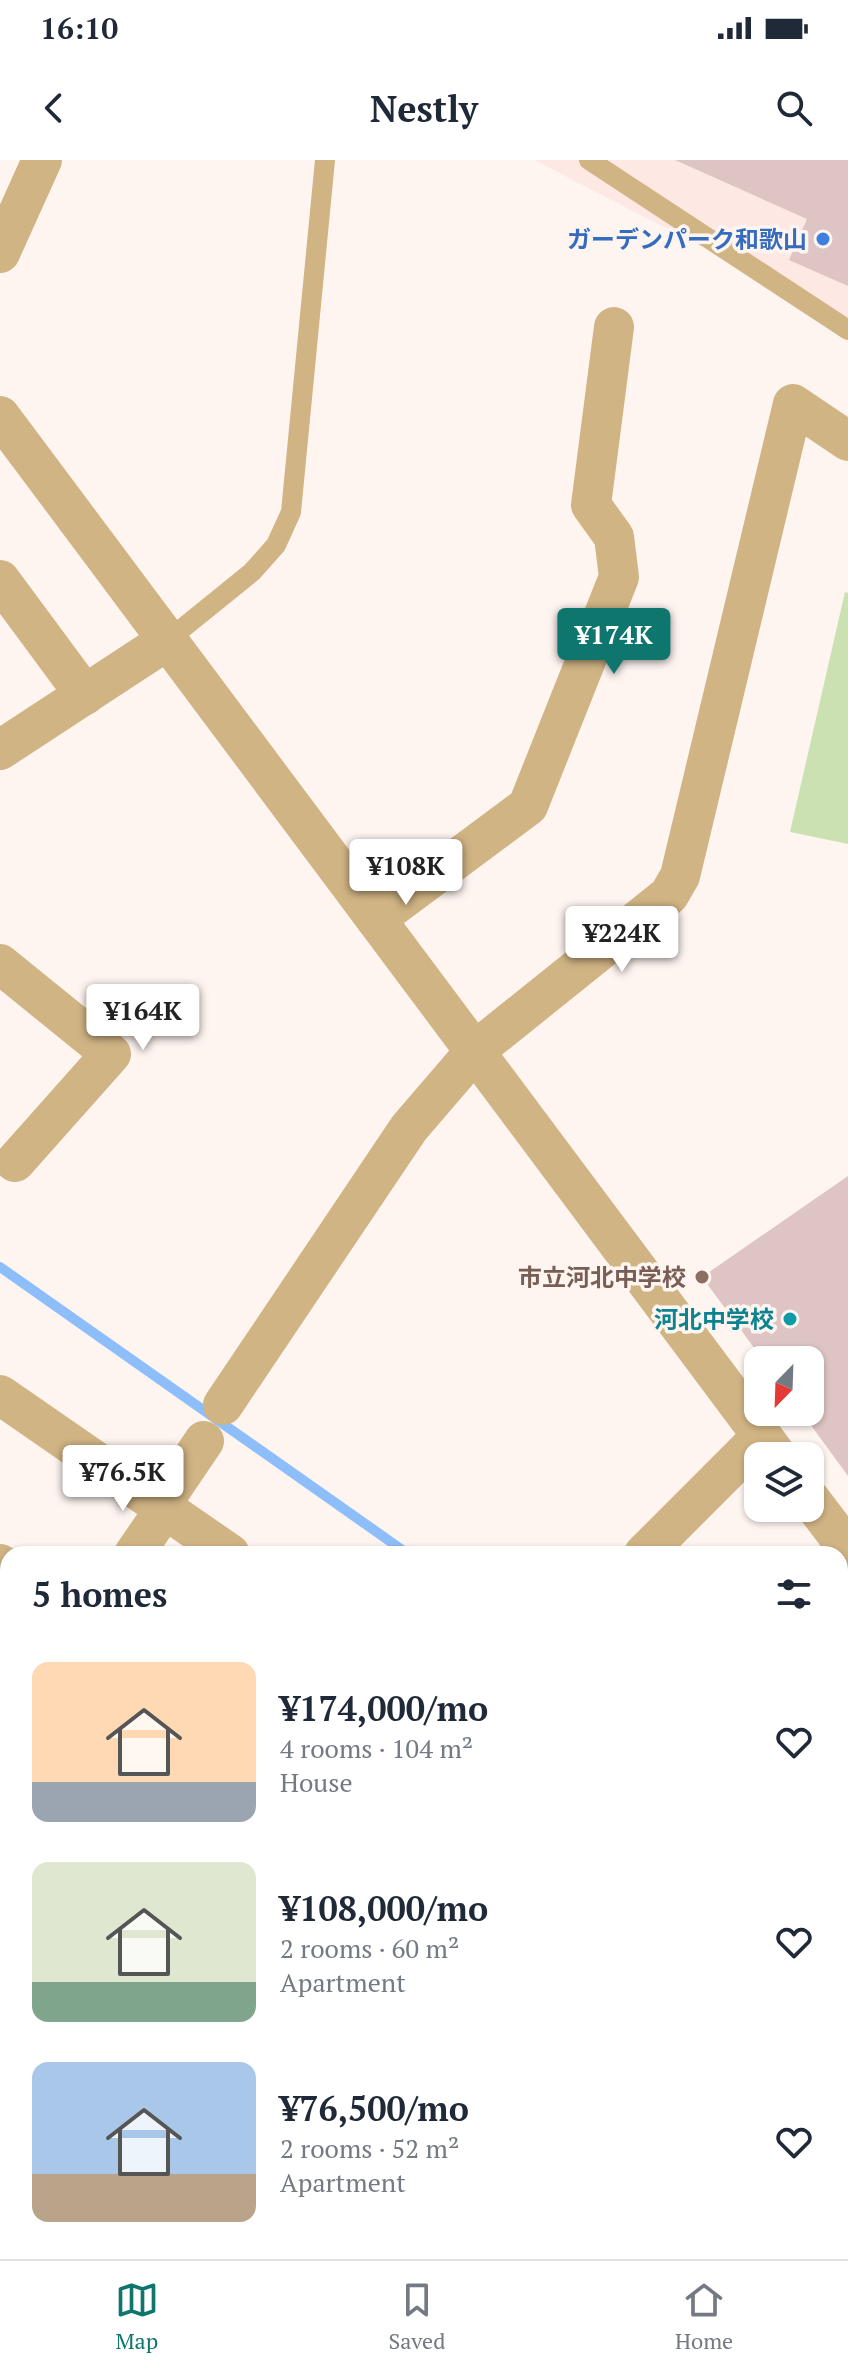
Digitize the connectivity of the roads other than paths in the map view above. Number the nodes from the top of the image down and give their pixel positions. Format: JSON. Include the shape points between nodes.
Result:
{"nodes":[{"id":1,"x":42,"y":160,"type":"edge"},
{"id":2,"x":325,"y":160,"type":"edge"},
{"id":3,"x":589,"y":160,"type":"edge"},
{"id":4,"x":0,"y":253,"type":"edge"},
{"id":5,"x":614,"y":327,"type":"dead end"},
{"id":6,"x":848,"y":330,"type":"edge"},
{"id":7,"x":7,"y":441,"type":"edge"},
{"id":8,"x":848,"y":441,"type":"edge"},
{"id":9,"x":0,"y":580,"type":"edge"},
{"id":10,"x":168,"y":640,"type":"junction"},
{"id":11,"x":85,"y":695,"type":"junction"},
{"id":12,"x":0,"y":750,"type":"edge"},
{"id":13,"x":376,"y":919,"type":"junction"},
{"id":14,"x":0,"y":964,"type":"edge"},
{"id":15,"x":476,"y":1050,"type":"junction"},
{"id":16,"x":15,"y":1162,"type":"dead end"},
{"id":17,"x":0,"y":1395,"type":"edge"},
{"id":18,"x":223,"y":1405,"type":"dead end"},
{"id":19,"x":204,"y":1441,"type":"dead end"},
{"id":20,"x":767,"y":1442,"type":"edge"},
{"id":21,"x":744,"y":1468,"type":"edge"},
{"id":22,"x":163,"y":1507,"type":"junction"},
{"id":23,"x":824,"y":1517,"type":"edge"},
{"id":24,"x":139,"y":1546,"type":"edge"},
{"id":25,"x":219,"y":1546,"type":"edge"},
{"id":26,"x":653,"y":1546,"type":"edge"},
{"id":27,"x":846,"y":1546,"type":"edge"}],
"edges":[{"from":1,"to":4,"type":"street"},
{"from":2,"to":10,"type":"lane","via":[[291,512],[276,545],[252,572]]},
{"from":3,"to":6,"type":"lane"},
{"from":5,"to":13,"type":"street","via":[[591,505],[614,537],[619,577],[534,792],[528,806]]},
{"from":7,"to":10,"type":"street"},
{"from":8,"to":15,"type":"street","via":[[793,404],[680,876],[669,895]]},
{"from":9,"to":11,"type":"street"},
{"from":10,"to":11,"type":"street"},
{"from":10,"to":13,"type":"street"},
{"from":11,"to":12,"type":"street"},
{"from":13,"to":15,"type":"street"},
{"from":14,"to":16,"type":"street","via":[[111,1054]]},
{"from":15,"to":18,"type":"street","via":[[409,1128]]},
{"from":15,"to":20,"type":"street"},
{"from":17,"to":22,"type":"street"},
{"from":19,"to":22,"type":"street"},
{"from":21,"to":26,"type":"street"},
{"from":22,"to":24,"type":"street"},
{"from":22,"to":25,"type":"street"},
{"from":23,"to":27,"type":"street"}]}
